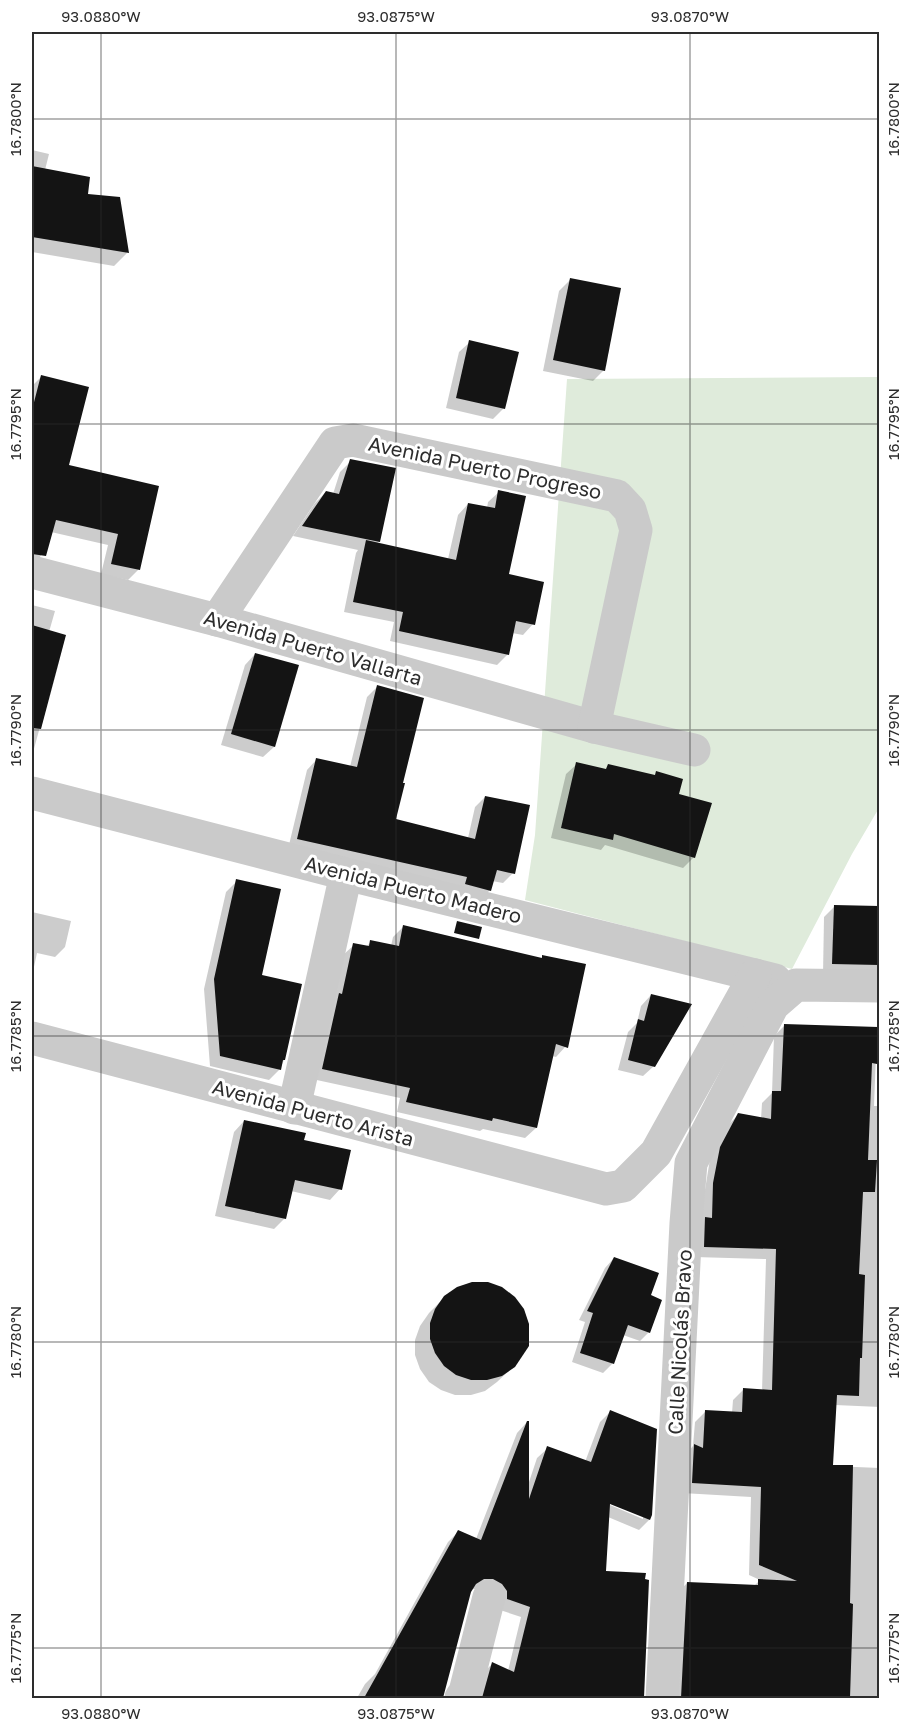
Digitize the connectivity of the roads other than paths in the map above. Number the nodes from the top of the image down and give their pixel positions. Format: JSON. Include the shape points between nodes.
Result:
{"nodes":[{"id":1,"x":32,"y":572,"type":"edge"},
{"id":2,"x":217,"y":620,"type":"junction"},
{"id":3,"x":594,"y":727,"type":"junction"},
{"id":4,"x":694,"y":750,"type":"dead end"},
{"id":5,"x":32,"y":793,"type":"edge"},
{"id":6,"x":346,"y":874,"type":"junction"},
{"id":7,"x":755,"y":975,"type":"junction"},
{"id":8,"x":879,"y":986,"type":"edge"},
{"id":9,"x":785,"y":995,"type":"junction"},
{"id":10,"x":32,"y":1038,"type":"edge"},
{"id":11,"x":294,"y":1108,"type":"junction"},
{"id":12,"x":489,"y":1597,"type":"dead end"},
{"id":13,"x":461,"y":1698,"type":"edge"},
{"id":14,"x":662,"y":1698,"type":"edge"}],
"edges":[{"from":1,"to":2,"type":"street","name":"Avenida Puerto Vallarta"},
{"from":2,"to":3,"type":"street","name":"Avenida Puerto Vallarta"},
{"from":2,"to":3,"type":"street","name":"Avenida Puerto Progreso","via":[[334,443],[353,440],[617,496],[630,510],[636,530]]},
{"from":3,"to":4,"type":"street","name":"Avenida Puerto Vallarta"},
{"from":5,"to":6,"type":"street","name":"Avenida Puerto Madero"},
{"from":6,"to":7,"type":"street","name":"Avenida Puerto Madero"},
{"from":6,"to":11,"type":"street"},
{"from":7,"to":9,"type":"street","name":"Avenida Puerto Madero"},
{"from":7,"to":11,"type":"street","name":"Avenida Puerto Arista","via":[[656,1153],[623,1186],[596,1188]]},
{"from":8,"to":9,"type":"street","name":"Avenida Puerto Madero"},
{"from":9,"to":14,"type":"street","name":"Calle Nicolás Bravo","via":[[691,1163]]},
{"from":10,"to":11,"type":"street","name":"Avenida Puerto Arista"},
{"from":12,"to":13,"type":"street"}]}
